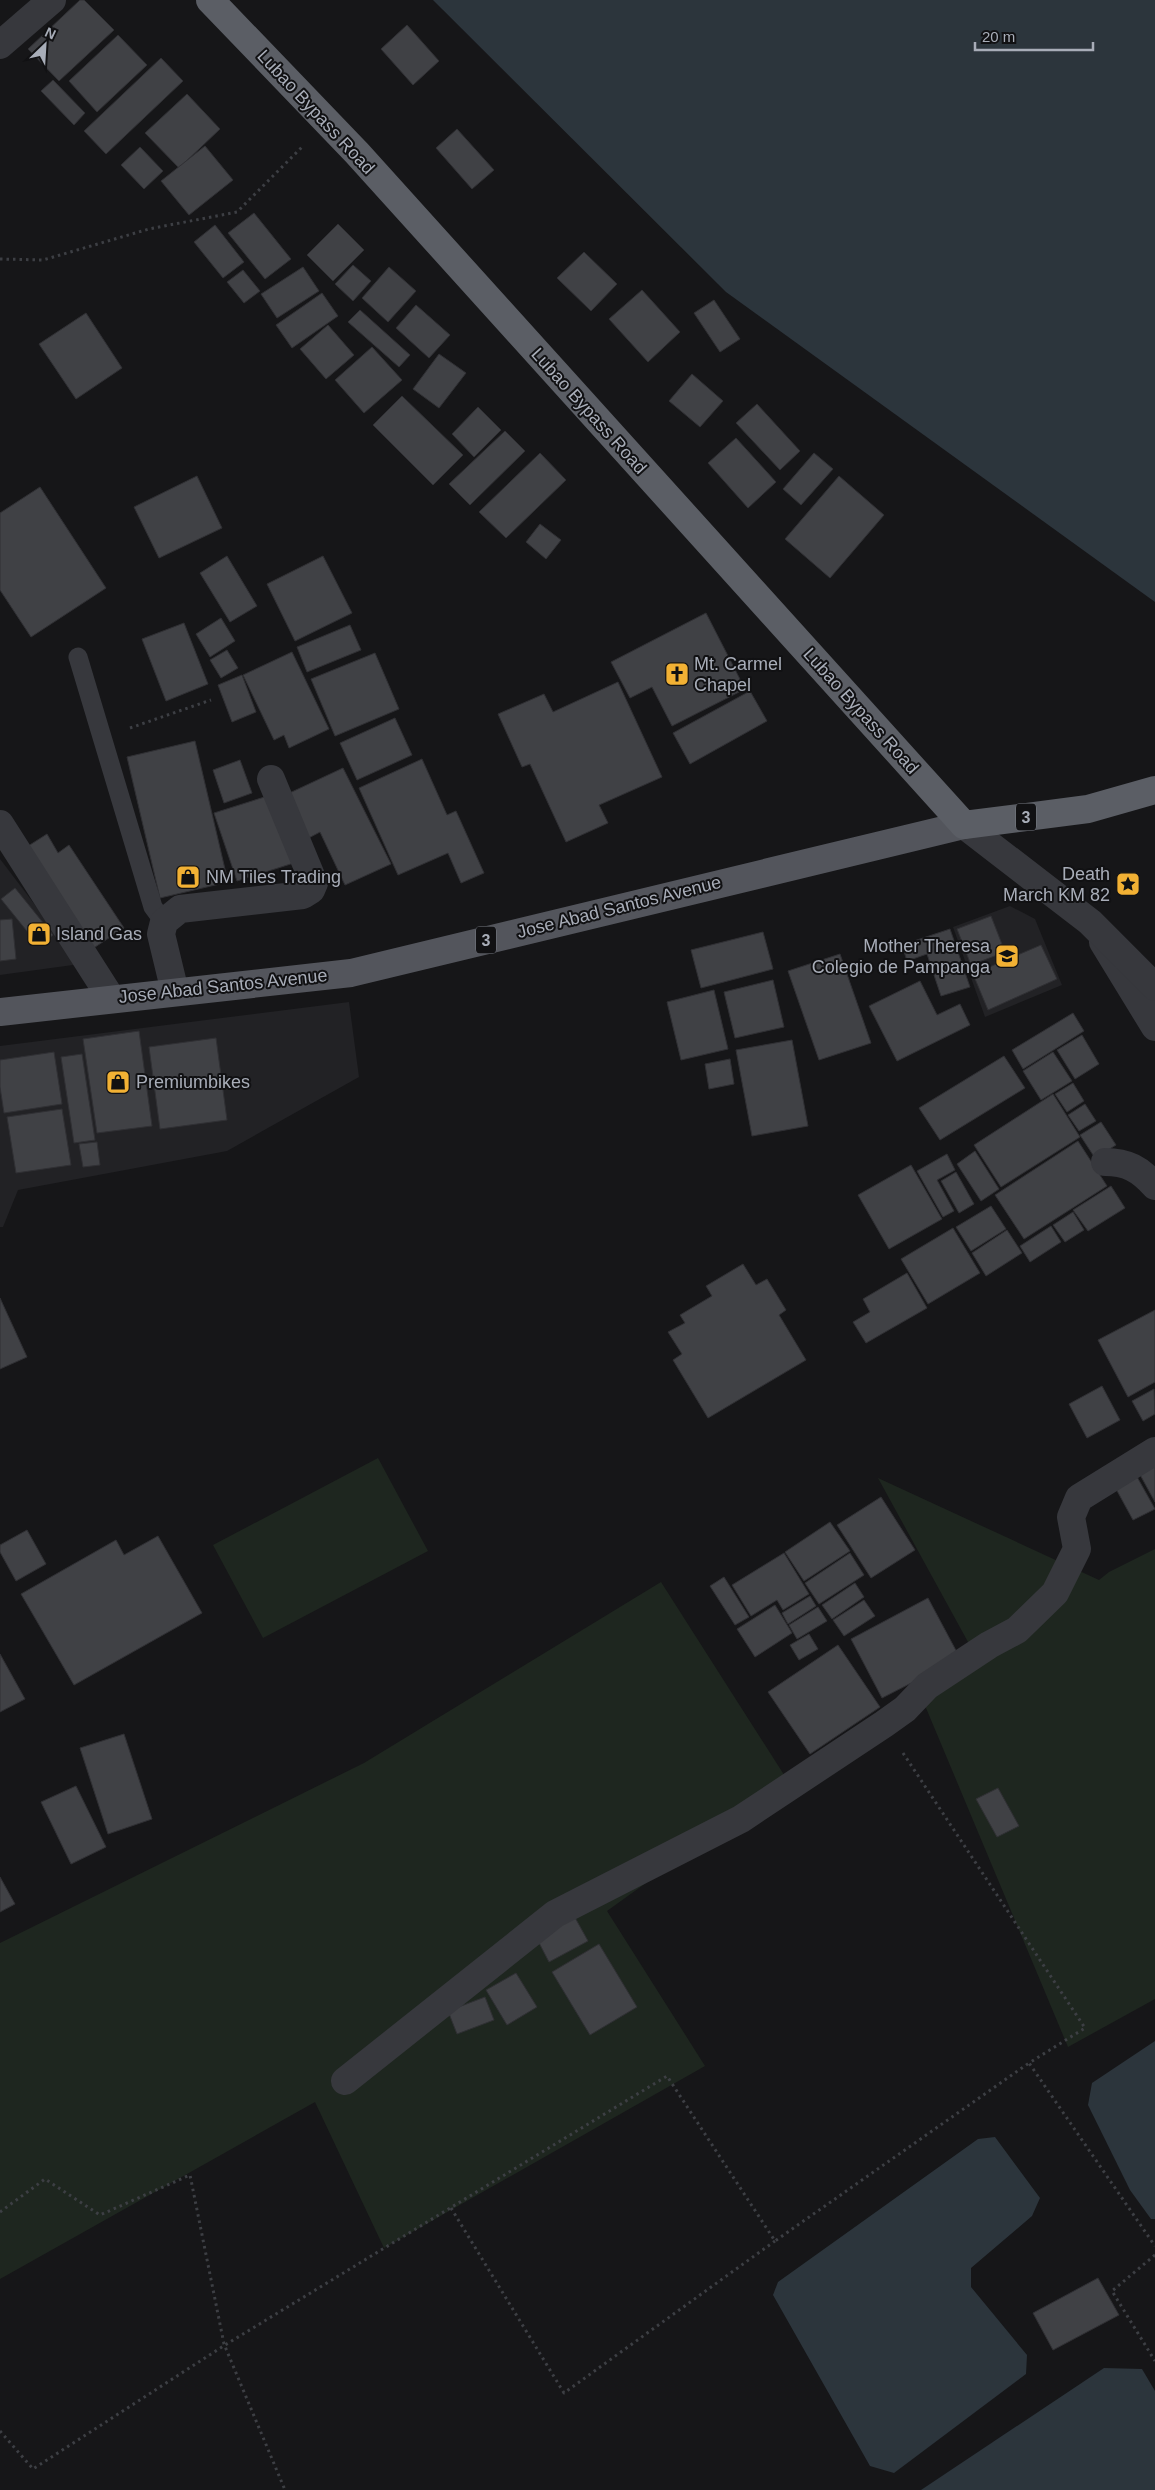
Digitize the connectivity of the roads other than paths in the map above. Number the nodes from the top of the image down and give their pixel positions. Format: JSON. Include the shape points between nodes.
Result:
{"nodes":[{"id":1,"x":52,"y":0,"type":"edge"},
{"id":2,"x":210,"y":0,"type":"edge"},
{"id":3,"x":0,"y":45,"type":"edge"},
{"id":4,"x":78,"y":657,"type":"dead end"},
{"id":5,"x":270,"y":779,"type":"dead end"},
{"id":6,"x":1155,"y":790,"type":"edge"},
{"id":7,"x":1088,"y":809,"type":"junction"},
{"id":8,"x":1155,"y":811,"type":"edge"},
{"id":9,"x":0,"y":824,"type":"edge"},
{"id":10,"x":964,"y":825,"type":"junction"},
{"id":11,"x":164,"y":922,"type":"junction"},
{"id":12,"x":1090,"y":922,"type":"junction"},
{"id":13,"x":1155,"y":987,"type":"edge"},
{"id":14,"x":175,"y":992,"type":"junction"},
{"id":15,"x":111,"y":998,"type":"junction"},
{"id":16,"x":0,"y":1012,"type":"edge"},
{"id":17,"x":1155,"y":1027,"type":"edge"},
{"id":18,"x":1105,"y":1162,"type":"dead end"},
{"id":19,"x":1155,"y":1186,"type":"edge"},
{"id":20,"x":1155,"y":1451,"type":"edge"},
{"id":21,"x":345,"y":2082,"type":"dead end"}],
"edges":[{"from":1,"to":3,"type":"street"},
{"from":2,"to":10,"type":"highway","name":"Lubao Bypass Road","via":[[327,123]]},
{"from":4,"to":11,"type":"lane","via":[[153,907]]},
{"from":5,"to":11,"type":"street","via":[[314,883],[311,890],[303,895],[180,909]]},
{"from":6,"to":7,"type":"highway","name":"Jose Abad Santos Avenue","number":"3"},
{"from":7,"to":8,"type":"highway","name":"Jose Abad Santos Avenue","number":"3"},
{"from":7,"to":10,"type":"highway","name":"Jose Abad Santos Avenue","number":"3"},
{"from":9,"to":15,"type":"street"},
{"from":10,"to":12,"type":"street"},
{"from":10,"to":14,"type":"main road","name":"Jose Abad Santos Avenue","number":"3","via":[[351,973]]},
{"from":11,"to":14,"type":"street","via":[[161,934]]},
{"from":12,"to":13,"type":"street"},
{"from":12,"to":17,"type":"street"},
{"from":14,"to":15,"type":"main road","name":"Jose Abad Santos Avenue","number":"3"},
{"from":15,"to":16,"type":"main road","name":"Jose Abad Santos Avenue","number":"3"},
{"from":18,"to":19,"type":"street","via":[[1123,1162],[1143,1172]]},
{"from":20,"to":21,"type":"street","via":[[1079,1498],[1071,1517],[1077,1549],[1055,1593],[1017,1630],[988,1645],[927,1686],[905,1709],[741,1819],[555,1914]]}]}
